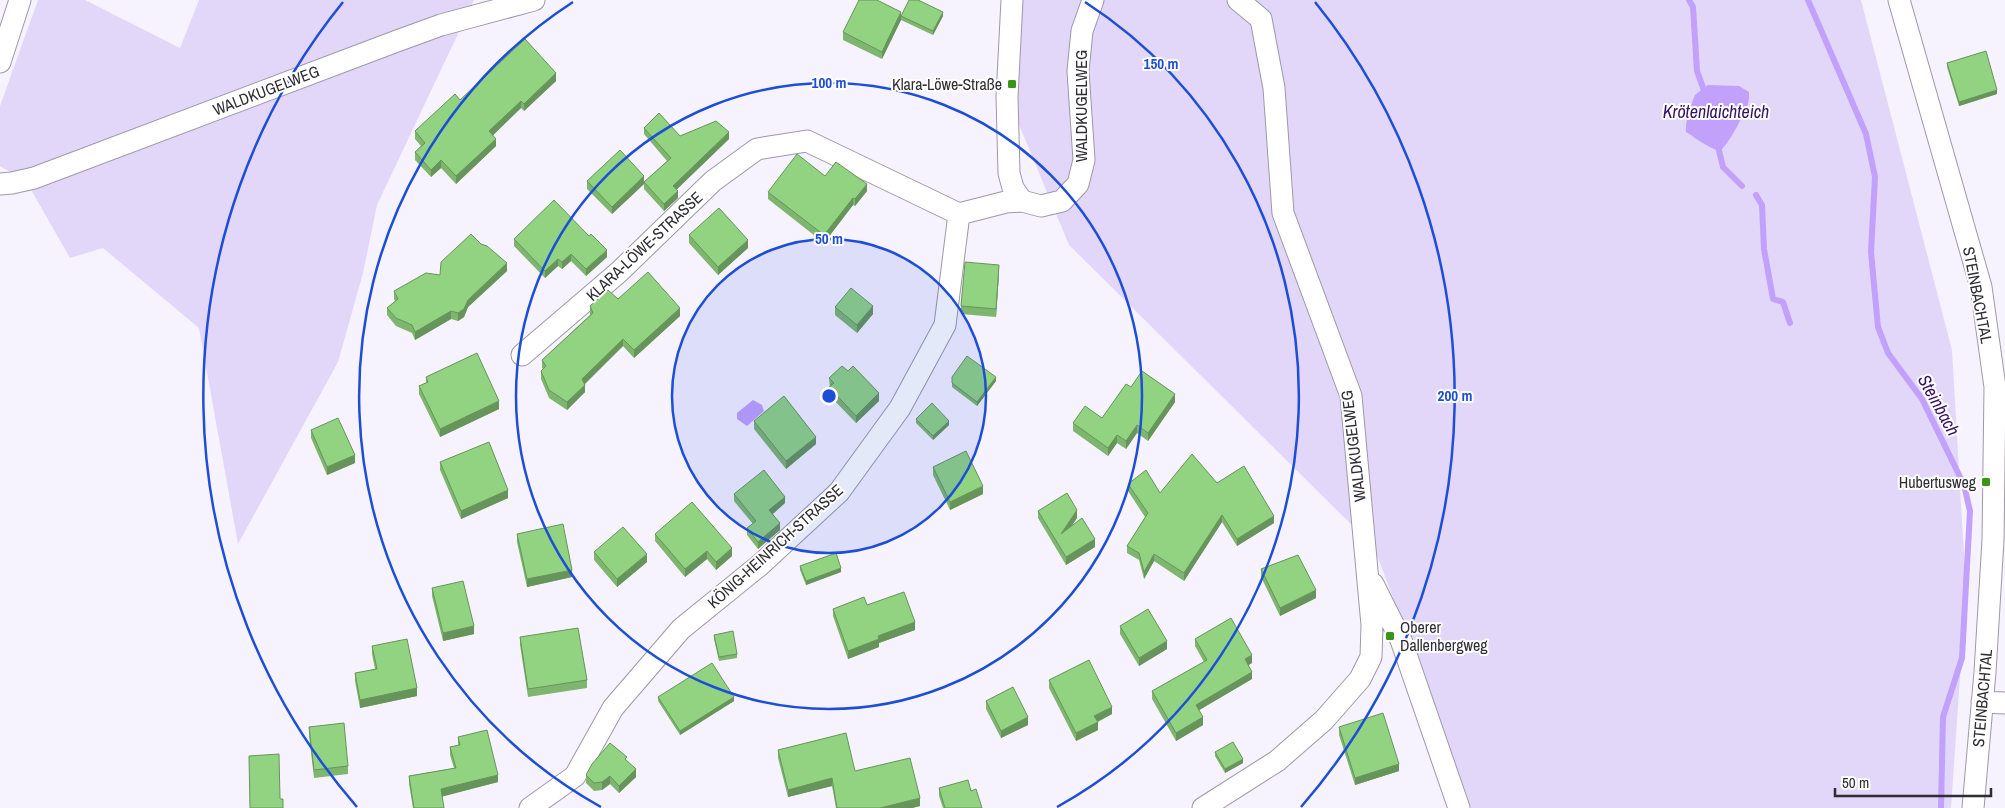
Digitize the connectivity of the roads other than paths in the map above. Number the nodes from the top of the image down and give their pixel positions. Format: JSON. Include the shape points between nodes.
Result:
{"nodes":[{"id":1,"x":20,"y":0,"type":"edge"},
{"id":2,"x":534,"y":0,"type":"edge"},
{"id":3,"x":1012,"y":0,"type":"edge"},
{"id":4,"x":1093,"y":0,"type":"edge"},
{"id":5,"x":1238,"y":0,"type":"edge"},
{"id":6,"x":1899,"y":0,"type":"edge"},
{"id":7,"x":0,"y":62,"type":"edge"},
{"id":8,"x":0,"y":184,"type":"edge"},
{"id":9,"x":1022,"y":202,"type":"junction"},
{"id":10,"x":959,"y":214,"type":"junction"},
{"id":11,"x":522,"y":355,"type":"dead end"},
{"id":12,"x":1366,"y":571,"type":"junction"},
{"id":13,"x":1982,"y":702,"type":"junction"},
{"id":14,"x":2005,"y":703,"type":"edge"},
{"id":15,"x":530,"y":808,"type":"edge"},
{"id":16,"x":1203,"y":808,"type":"edge"},
{"id":17,"x":1460,"y":808,"type":"edge"},
{"id":18,"x":1973,"y":808,"type":"edge"}],
"edges":[{"from":1,"to":7,"type":"street"},
{"from":2,"to":8,"type":"street","name":"WALDKUGELWEG","via":[[441,25],[34,178]]},
{"from":3,"to":9,"type":"street","via":[[1007,97],[1009,173]]},
{"from":4,"to":9,"type":"street","name":"WALDKUGELWEG","via":[[1082,31],[1078,71],[1084,160],[1078,184],[1062,201],[1041,206]]},
{"from":5,"to":12,"type":"street","name":"WALDKUGELWEG","via":[[1260,19],[1274,88],[1283,213],[1351,396]]},
{"from":6,"to":13,"type":"street","name":"STEINBACHTAL","via":[[1981,287],[1995,387],[1993,540]]},
{"from":9,"to":10,"type":"street","via":[[1006,202]]},
{"from":10,"to":11,"type":"street","name":"KLARA-LÖWE-STRASSE","via":[[808,140],[757,149],[712,181],[620,272]]},
{"from":10,"to":15,"type":"street","name":"KÖNIG-HEINRICH-STRASSE","via":[[945,325],[900,408],[839,492],[760,564],[681,629],[613,708],[575,776]]},
{"from":12,"to":16,"type":"street","via":[[1372,625],[1371,657],[1360,679],[1324,720],[1276,761]]},
{"from":12,"to":17,"type":"street","name":"WALDKUGELWEG","via":[[1400,640]]},
{"from":13,"to":14,"type":"street"},
{"from":13,"to":18,"type":"street","name":"STEINBACHTAL"}]}
